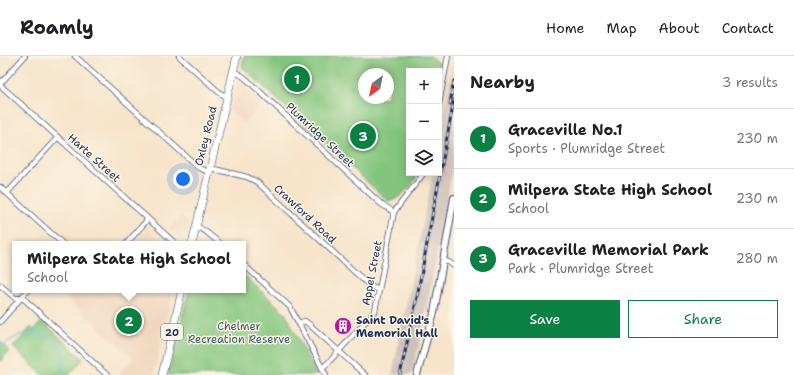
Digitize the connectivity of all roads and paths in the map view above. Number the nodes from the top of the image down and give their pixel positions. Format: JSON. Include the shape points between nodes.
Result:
{"nodes":[{"id":1,"x":26,"y":56,"type":"edge"},
{"id":2,"x":75,"y":56,"type":"edge"},
{"id":3,"x":179,"y":56,"type":"edge"},
{"id":4,"x":237,"y":56,"type":"edge"},
{"id":5,"x":448,"y":56,"type":"edge"},
{"id":6,"x":234,"y":72,"type":"junction"},
{"id":7,"x":0,"y":84,"type":"edge"},
{"id":8,"x":442,"y":88,"type":"edge"},
{"id":9,"x":228,"y":96,"type":"junction"},
{"id":10,"x":58,"y":137,"type":"junction"},
{"id":11,"x":209,"y":170,"type":"junction"},
{"id":12,"x":422,"y":176,"type":"edge"},
{"id":13,"x":0,"y":187,"type":"edge"},
{"id":14,"x":7,"y":193,"type":"junction"},
{"id":15,"x":454,"y":198,"type":"edge"},
{"id":16,"x":394,"y":212,"type":"junction"},
{"id":17,"x":452,"y":217,"type":"edge"},
{"id":18,"x":148,"y":219,"type":"junction"},
{"id":19,"x":196,"y":226,"type":"junction"},
{"id":20,"x":60,"y":241,"type":"edge"},
{"id":21,"x":129,"y":241,"type":"edge"},
{"id":22,"x":173,"y":241,"type":"edge"},
{"id":23,"x":193,"y":241,"type":"edge"},
{"id":24,"x":217,"y":241,"type":"edge"},
{"id":25,"x":443,"y":261,"type":"junction"},
{"id":26,"x":454,"y":266,"type":"edge"},
{"id":27,"x":246,"y":267,"type":"edge"},
{"id":28,"x":0,"y":285,"type":"edge"},
{"id":29,"x":379,"y":290,"type":"junction"},
{"id":30,"x":25,"y":293,"type":"edge"},
{"id":31,"x":181,"y":293,"type":"edge"},
{"id":32,"x":20,"y":299,"type":"junction"},
{"id":33,"x":0,"y":322,"type":"edge"},
{"id":34,"x":299,"y":323,"type":"junction"},
{"id":35,"x":339,"y":351,"type":"junction"},
{"id":36,"x":322,"y":368,"type":"junction"},
{"id":37,"x":107,"y":375,"type":"edge"},
{"id":38,"x":162,"y":375,"type":"edge"},
{"id":39,"x":326,"y":375,"type":"edge"},
{"id":40,"x":365,"y":375,"type":"edge"},
{"id":41,"x":417,"y":375,"type":"edge"}],
"edges":[{"from":1,"to":7,"type":"street"},
{"from":2,"to":11,"type":"street","name":"Crawford Road","via":[[199,168]]},
{"from":3,"to":9,"type":"street","via":[[221,94]]},
{"from":4,"to":6,"type":"main road","name":"Oxley Road"},
{"from":5,"to":8,"type":"street"},
{"from":6,"to":9,"type":"main road","name":"Oxley Road"},
{"from":6,"to":16,"type":"street","name":"Plumridge Street","via":[[244,77],[381,204]]},
{"from":7,"to":10,"type":"street","name":"Harte Street"},
{"from":9,"to":11,"type":"main road","name":"Oxley Road"},
{"from":10,"to":14,"type":"street"},
{"from":10,"to":18,"type":"street","name":"Harte Street"},
{"from":11,"to":19,"type":"main road","name":"Oxley Road"},
{"from":11,"to":29,"type":"street","name":"Crawford Road","via":[[247,177],[257,182],[370,286]]},
{"from":12,"to":16,"type":"street","name":"Appel Street"},
{"from":13,"to":14,"type":"street"},
{"from":14,"to":20,"type":"street"},
{"from":15,"to":17,"type":"main road"},
{"from":16,"to":29,"type":"street","name":"Appel Street"},
{"from":17,"to":25,"type":"main road"},
{"from":18,"to":21,"type":"street"},
{"from":18,"to":22,"type":"street","name":"Harte Street"},
{"from":19,"to":23,"type":"main road","name":"Oxley Road"},
{"from":19,"to":24,"type":"street"},
{"from":25,"to":26,"type":"street"},
{"from":25,"to":41,"type":"main road","via":[[433,319]]},
{"from":27,"to":34,"type":"street","via":[[290,307]]},
{"from":28,"to":32,"type":"street"},
{"from":29,"to":35,"type":"street","name":"Appel Street","via":[[373,314]]},
{"from":30,"to":32,"type":"street"},
{"from":31,"to":38,"type":"main road","number":"20"},
{"from":32,"to":33,"type":"street"},
{"from":32,"to":37,"type":"street","via":[[24,299]]},
{"from":34,"to":35,"type":"street","via":[[307,322]]},
{"from":34,"to":36,"type":"street"},
{"from":35,"to":36,"type":"street","name":"Appel Street"},
{"from":35,"to":40,"type":"street"},
{"from":36,"to":39,"type":"street"}]}
